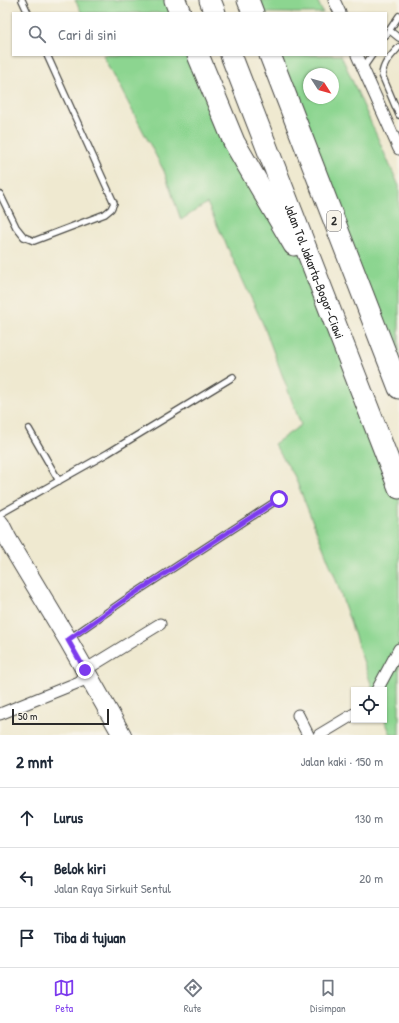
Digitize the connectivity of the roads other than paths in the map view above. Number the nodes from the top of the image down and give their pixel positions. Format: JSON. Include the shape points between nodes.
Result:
{"nodes":[{"id":1,"x":22,"y":0,"type":"edge"},
{"id":2,"x":175,"y":0,"type":"edge"},
{"id":3,"x":210,"y":0,"type":"edge"},
{"id":4,"x":248,"y":0,"type":"edge"},
{"id":5,"x":334,"y":0,"type":"edge"},
{"id":6,"x":28,"y":12,"type":"edge"},
{"id":7,"x":180,"y":12,"type":"edge"},
{"id":8,"x":215,"y":12,"type":"edge"},
{"id":9,"x":254,"y":12,"type":"edge"},
{"id":10,"x":340,"y":12,"type":"edge"},
{"id":11,"x":399,"y":16,"type":"edge"},
{"id":12,"x":387,"y":33,"type":"edge"},
{"id":13,"x":399,"y":38,"type":"edge"},
{"id":14,"x":399,"y":47,"type":"edge"},
{"id":15,"x":47,"y":56,"type":"edge"},
{"id":16,"x":198,"y":56,"type":"edge"},
{"id":17,"x":231,"y":56,"type":"edge"},
{"id":18,"x":270,"y":56,"type":"edge"},
{"id":19,"x":357,"y":56,"type":"edge"},
{"id":20,"x":371,"y":56,"type":"edge"},
{"id":21,"x":363,"y":68,"type":"junction"},
{"id":22,"x":399,"y":115,"type":"edge"},
{"id":23,"x":399,"y":149,"type":"edge"},
{"id":24,"x":0,"y":194,"type":"edge"},
{"id":25,"x":326,"y":299,"type":"junction"},
{"id":26,"x":233,"y":377,"type":"dead end"},
{"id":27,"x":399,"y":388,"type":"edge"},
{"id":28,"x":30,"y":429,"type":"dead end"},
{"id":29,"x":59,"y":481,"type":"junction"},
{"id":30,"x":399,"y":488,"type":"edge"},
{"id":31,"x":279,"y":499,"type":"dead end"},
{"id":32,"x":0,"y":514,"type":"edge"},
{"id":33,"x":3,"y":536,"type":"edge"},
{"id":34,"x":160,"y":624,"type":"dead end"},
{"id":35,"x":68,"y":640,"type":"junction"},
{"id":36,"x":399,"y":649,"type":"edge"},
{"id":37,"x":87,"y":674,"type":"junction"},
{"id":38,"x":379,"y":687,"type":"edge"},
{"id":39,"x":0,"y":714,"type":"edge"},
{"id":40,"x":298,"y":715,"type":"dead end"},
{"id":41,"x":351,"y":716,"type":"edge"},
{"id":42,"x":122,"y":735,"type":"edge"},
{"id":43,"x":308,"y":735,"type":"edge"},
{"id":44,"x":319,"y":735,"type":"edge"}],
"edges":[{"from":1,"to":6,"type":"lane"},
{"from":2,"to":7,"type":"highway"},
{"from":3,"to":8,"type":"highway"},
{"from":4,"to":9,"type":"highway"},
{"from":5,"to":10,"type":"street"},
{"from":11,"to":12,"type":"lane"},
{"from":12,"to":13,"type":"lane"},
{"from":14,"to":22,"type":"lane","via":[[386,64],[382,75]]},
{"from":15,"to":24,"type":"lane","via":[[114,203],[105,214],[34,241],[24,237],[16,227]]},
{"from":16,"to":25,"type":"highway","via":[[234,142]]},
{"from":17,"to":25,"type":"highway","name":"Jalan Tol Jakarta–Bogor–Ciawi"},
{"from":18,"to":27,"type":"highway","number":"2"},
{"from":19,"to":21,"type":"street"},
{"from":20,"to":21,"type":"lane"},
{"from":21,"to":23,"type":"street"},
{"from":25,"to":30,"type":"highway","name":"Jalan Tol Jakarta–Bogor–Ciawi"},
{"from":26,"to":29,"type":"lane"},
{"from":28,"to":29,"type":"lane"},
{"from":29,"to":32,"type":"lane"},
{"from":31,"to":35,"type":"lane"},
{"from":33,"to":35,"type":"main road"},
{"from":34,"to":37,"type":"street"},
{"from":35,"to":37,"type":"main road"},
{"from":36,"to":38,"type":"street"},
{"from":37,"to":39,"type":"street"},
{"from":37,"to":42,"type":"main road"},
{"from":40,"to":43,"type":"street"},
{"from":41,"to":44,"type":"street"}]}
